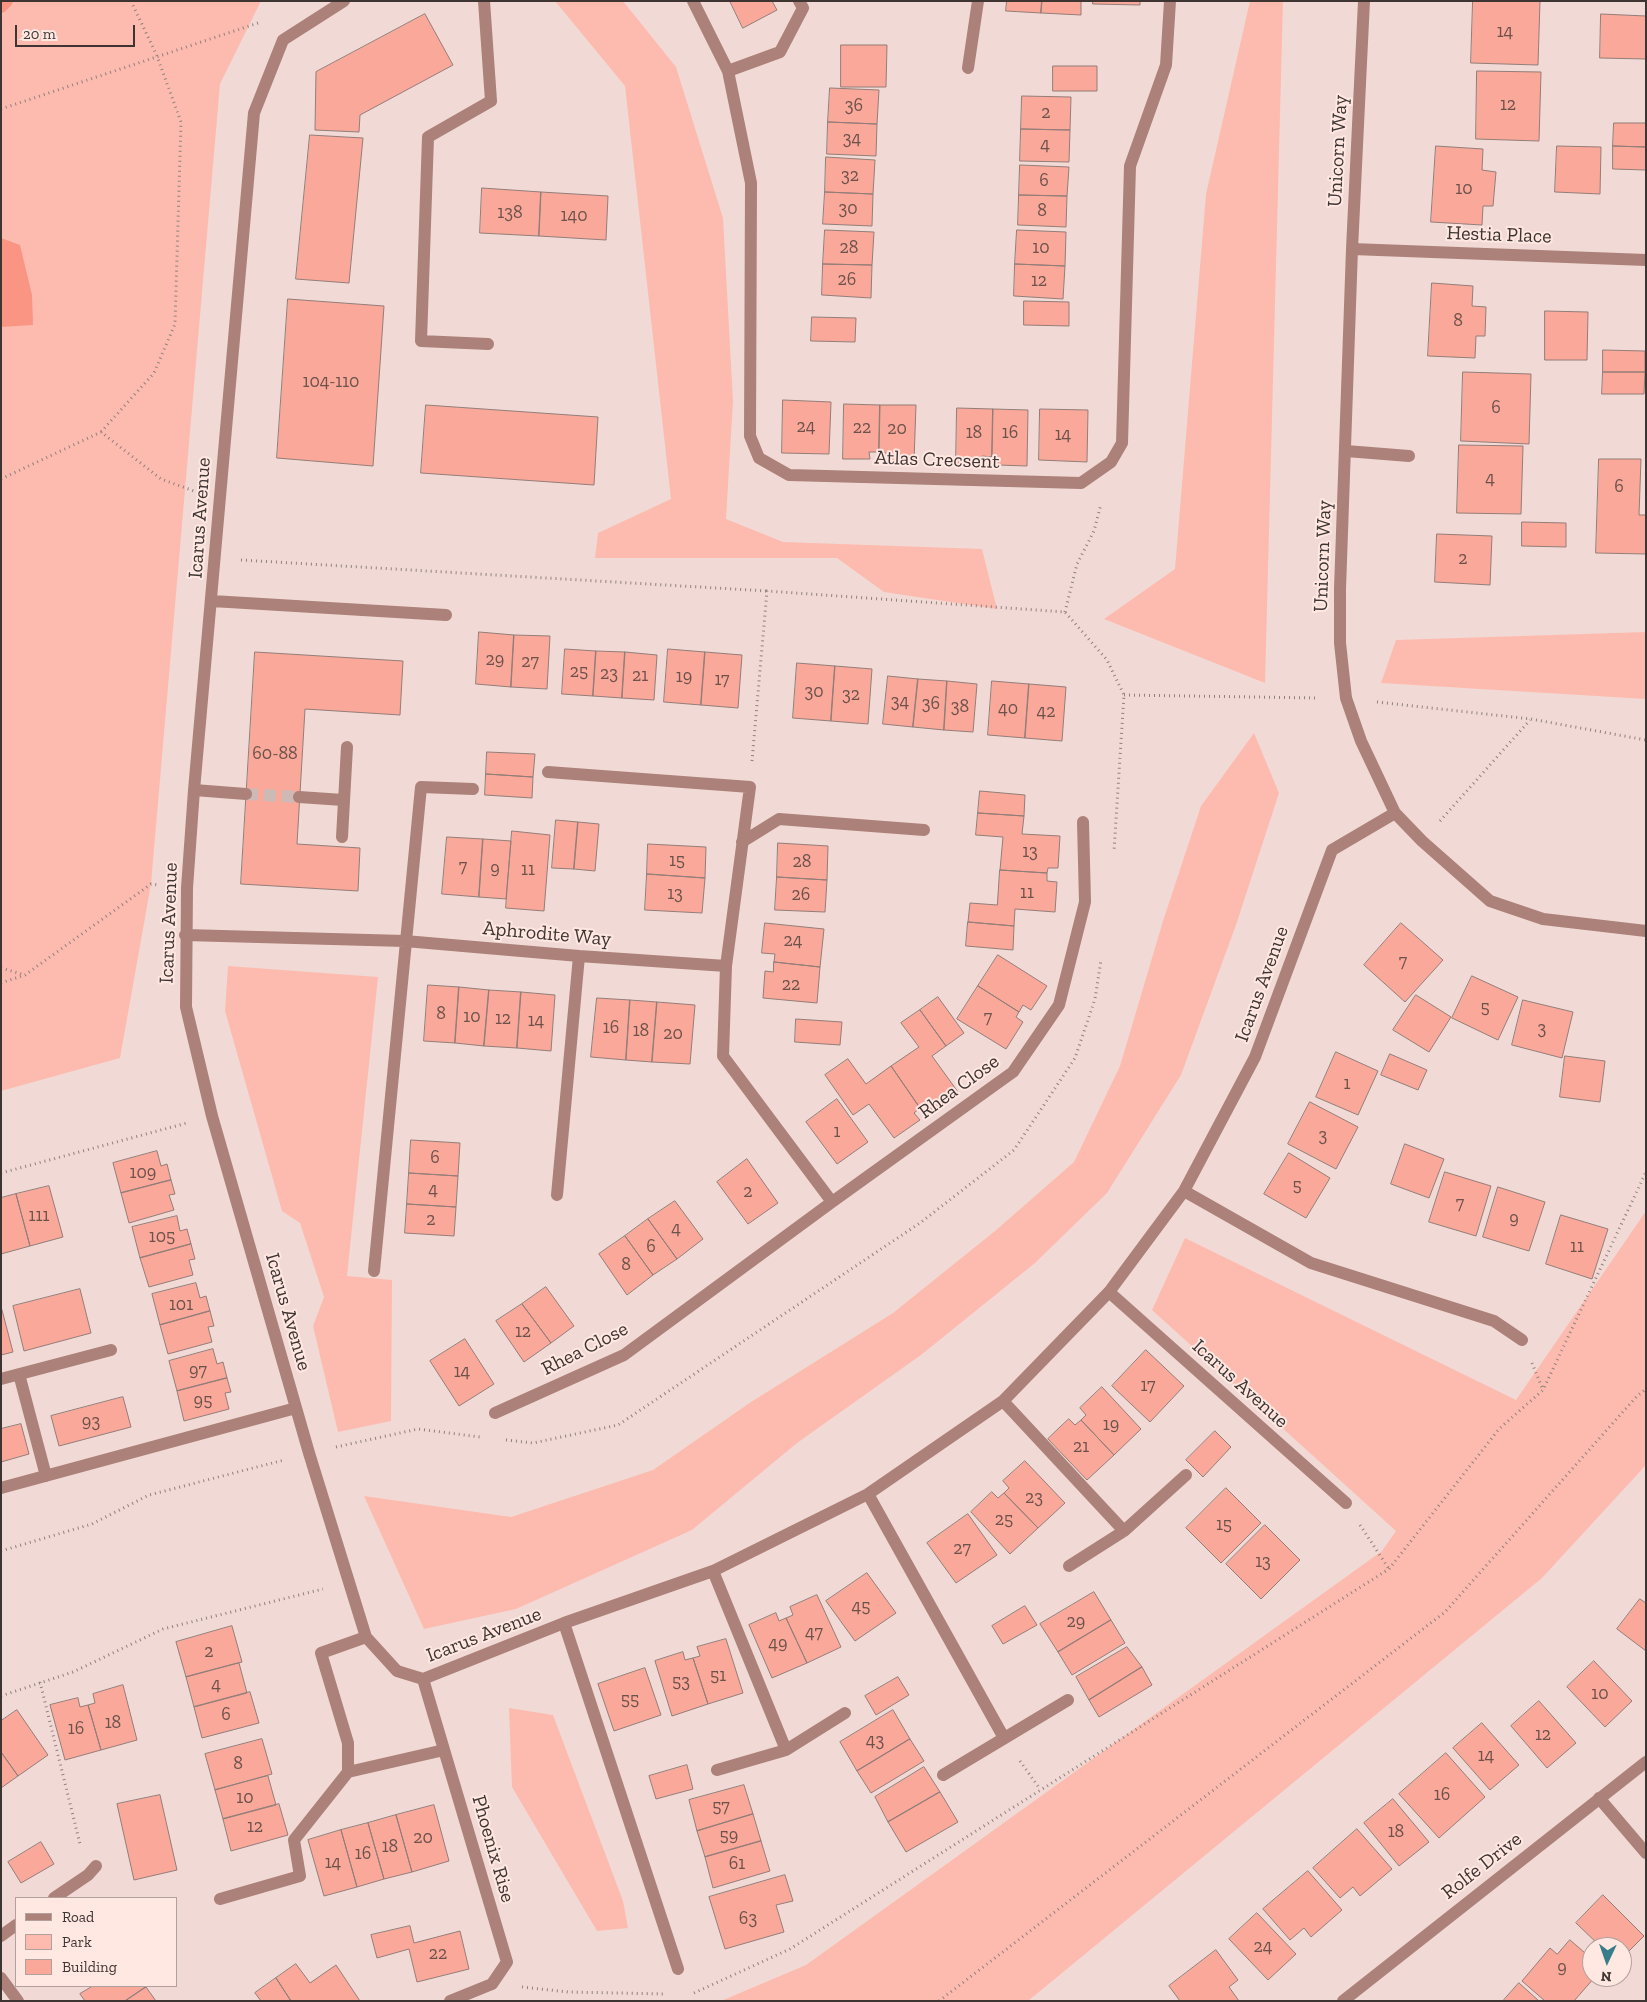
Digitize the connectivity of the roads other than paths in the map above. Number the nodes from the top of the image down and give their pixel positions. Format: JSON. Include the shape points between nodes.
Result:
{"nodes":[{"id":1,"x":344,"y":1,"type":"edge"},
{"id":2,"x":484,"y":1,"type":"edge"},
{"id":3,"x":693,"y":1,"type":"edge"},
{"id":4,"x":799,"y":1,"type":"edge"},
{"id":5,"x":978,"y":1,"type":"edge"},
{"id":6,"x":1170,"y":1,"type":"edge"},
{"id":7,"x":1364,"y":1,"type":"edge"},
{"id":8,"x":968,"y":68,"type":"dead end"},
{"id":9,"x":728,"y":72,"type":"junction"},
{"id":10,"x":1352,"y":249,"type":"junction"},
{"id":11,"x":1646,"y":260,"type":"edge"},
{"id":12,"x":488,"y":344,"type":"dead end"},
{"id":13,"x":1346,"y":451,"type":"junction"},
{"id":14,"x":1409,"y":456,"type":"dead end"},
{"id":15,"x":212,"y":601,"type":"junction"},
{"id":16,"x":446,"y":615,"type":"dead end"},
{"id":17,"x":347,"y":747,"type":"dead end"},
{"id":18,"x":548,"y":772,"type":"dead end"},
{"id":19,"x":473,"y":789,"type":"dead end"},
{"id":20,"x":194,"y":790,"type":"junction"},
{"id":21,"x":246,"y":794,"type":"tunnel mouth"},
{"id":22,"x":300,"y":797,"type":"tunnel mouth"},
{"id":23,"x":344,"y":800,"type":"junction"},
{"id":24,"x":1395,"y":812,"type":"junction"},
{"id":25,"x":1083,"y":822,"type":"dead end"},
{"id":26,"x":924,"y":830,"type":"dead end"},
{"id":27,"x":342,"y":837,"type":"dead end"},
{"id":28,"x":742,"y":842,"type":"junction"},
{"id":29,"x":1646,"y":930,"type":"edge"},
{"id":30,"x":186,"y":936,"type":"junction"},
{"id":31,"x":405,"y":941,"type":"junction"},
{"id":32,"x":579,"y":956,"type":"junction"},
{"id":33,"x":726,"y":966,"type":"junction"},
{"id":34,"x":1184,"y":1191,"type":"junction"},
{"id":35,"x":557,"y":1194,"type":"dead end"},
{"id":36,"x":832,"y":1202,"type":"junction"},
{"id":37,"x":374,"y":1271,"type":"dead end"},
{"id":38,"x":1109,"y":1292,"type":"junction"},
{"id":39,"x":1522,"y":1340,"type":"dead end"},
{"id":40,"x":111,"y":1350,"type":"dead end"},
{"id":41,"x":19,"y":1374,"type":"junction"},
{"id":42,"x":1,"y":1379,"type":"edge"},
{"id":43,"x":1003,"y":1401,"type":"junction"},
{"id":44,"x":296,"y":1408,"type":"junction"},
{"id":45,"x":495,"y":1413,"type":"dead end"},
{"id":46,"x":1186,"y":1475,"type":"dead end"},
{"id":47,"x":46,"y":1476,"type":"junction"},
{"id":48,"x":1,"y":1488,"type":"edge"},
{"id":49,"x":868,"y":1494,"type":"junction"},
{"id":50,"x":1346,"y":1503,"type":"road end"},
{"id":51,"x":1124,"y":1531,"type":"junction"},
{"id":52,"x":1069,"y":1566,"type":"dead end"},
{"id":53,"x":713,"y":1571,"type":"junction"},
{"id":54,"x":564,"y":1623,"type":"junction"},
{"id":55,"x":366,"y":1637,"type":"junction"},
{"id":56,"x":423,"y":1679,"type":"junction"},
{"id":57,"x":1068,"y":1700,"type":"dead end"},
{"id":58,"x":845,"y":1713,"type":"dead end"},
{"id":59,"x":1004,"y":1738,"type":"junction"},
{"id":60,"x":444,"y":1750,"type":"junction"},
{"id":61,"x":786,"y":1750,"type":"junction"},
{"id":62,"x":1646,"y":1762,"type":"edge"},
{"id":63,"x":717,"y":1770,"type":"dead end"},
{"id":64,"x":348,"y":1772,"type":"junction"},
{"id":65,"x":943,"y":1775,"type":"dead end"},
{"id":66,"x":1599,"y":1798,"type":"junction"},
{"id":67,"x":1646,"y":1854,"type":"edge"},
{"id":68,"x":92,"y":1871,"type":"road end"},
{"id":69,"x":55,"y":1897,"type":"edge"},
{"id":70,"x":220,"y":1899,"type":"dead end"},
{"id":71,"x":15,"y":1926,"type":"edge"},
{"id":72,"x":1,"y":1936,"type":"edge"},
{"id":73,"x":678,"y":1970,"type":"dead end"},
{"id":74,"x":1,"y":1978,"type":"edge"},
{"id":75,"x":18,"y":2001,"type":"edge"},
{"id":76,"x":450,"y":2001,"type":"edge"},
{"id":77,"x":1343,"y":2001,"type":"edge"}],
"edges":[{"from":1,"to":15,"type":"street","name":"Icarus Avenue","via":[[283,40],[254,113]]},
{"from":2,"to":12,"type":"street","via":[[491,101],[428,137],[421,341]]},
{"from":3,"to":9,"type":"street","name":"Atlas Crecsent"},
{"from":4,"to":9,"type":"street","via":[[803,8],[780,52]]},
{"from":5,"to":8,"type":"street"},
{"from":6,"to":9,"type":"street","name":"Atlas Crecsent","via":[[1166,64],[1130,166],[1122,443],[1111,462],[1081,483],[789,475],[759,458],[750,436],[751,182]]},
{"from":7,"to":10,"type":"street","name":"Unicorn Way"},
{"from":10,"to":11,"type":"street","name":"Hestia Place"},
{"from":10,"to":13,"type":"street","name":"Unicorn Way"},
{"from":13,"to":14,"type":"street"},
{"from":13,"to":24,"type":"street","name":"Unicorn Way","via":[[1340,643],[1346,698],[1361,741]]},
{"from":15,"to":16,"type":"street"},
{"from":15,"to":20,"type":"street","name":"Icarus Avenue"},
{"from":17,"to":23,"type":"street"},
{"from":18,"to":28,"type":"street","via":[[750,787]]},
{"from":19,"to":31,"type":"street","via":[[421,787]]},
{"from":20,"to":21,"type":"street"},
{"from":20,"to":30,"type":"street","name":"Icarus Avenue"},
{"from":22,"to":23,"type":"street"},
{"from":23,"to":27,"type":"street"},
{"from":24,"to":29,"type":"street","name":"Unicorn Way","via":[[1422,841],[1490,901],[1543,919]]},
{"from":24,"to":34,"type":"street","name":"Icarus Avenue","via":[[1332,850],[1255,1057]]},
{"from":25,"to":36,"type":"street","name":"Rhea Close","via":[[1085,902],[1059,1005],[1014,1072]]},
{"from":26,"to":28,"type":"street","via":[[779,819]]},
{"from":28,"to":33,"type":"street"},
{"from":30,"to":31,"type":"street","name":"Aphrodite Way"},
{"from":30,"to":44,"type":"street","name":"Icarus Avenue","via":[[186,1007],[212,1116]]},
{"from":31,"to":32,"type":"street","name":"Aphrodite Way"},
{"from":31,"to":37,"type":"street"},
{"from":32,"to":33,"type":"street","name":"Aphrodite Way"},
{"from":32,"to":35,"type":"street"},
{"from":33,"to":36,"type":"street","via":[[723,1056]]},
{"from":34,"to":38,"type":"street","name":"Icarus Avenue"},
{"from":34,"to":39,"type":"street","via":[[1311,1263],[1494,1321]]},
{"from":36,"to":45,"type":"street","name":"Rhea Close","via":[[624,1355]]},
{"from":38,"to":43,"type":"street","name":"Icarus Avenue"},
{"from":38,"to":50,"type":"street","name":"Icarus Avenue"},
{"from":40,"to":41,"type":"street"},
{"from":41,"to":42,"type":"street"},
{"from":41,"to":47,"type":"street"},
{"from":43,"to":49,"type":"street","name":"Icarus Avenue"},
{"from":43,"to":51,"type":"street"},
{"from":44,"to":47,"type":"street"},
{"from":44,"to":55,"type":"street","name":"Icarus Avenue"},
{"from":46,"to":51,"type":"street"},
{"from":47,"to":48,"type":"street"},
{"from":49,"to":53,"type":"street","name":"Icarus Avenue"},
{"from":49,"to":59,"type":"street"},
{"from":51,"to":52,"type":"street"},
{"from":53,"to":54,"type":"street","name":"Icarus Avenue"},
{"from":53,"to":61,"type":"street"},
{"from":54,"to":56,"type":"street","name":"Icarus Avenue"},
{"from":54,"to":73,"type":"street","name":"Icarus Avenue"},
{"from":55,"to":56,"type":"street","name":"Icarus Avenue","via":[[397,1671]]},
{"from":55,"to":64,"type":"street","via":[[321,1653],[348,1743]]},
{"from":56,"to":60,"type":"street","name":"Phoenix Rise"},
{"from":57,"to":59,"type":"street"},
{"from":58,"to":61,"type":"street"},
{"from":59,"to":65,"type":"street"},
{"from":60,"to":64,"type":"street"},
{"from":60,"to":76,"type":"street","name":"Phoenix Rise","via":[[507,1962],[492,1984]]},
{"from":61,"to":63,"type":"street"},
{"from":62,"to":66,"type":"street","name":"Rolfe Drive"},
{"from":64,"to":70,"type":"street","via":[[294,1840],[300,1876]]},
{"from":66,"to":67,"type":"street"},
{"from":66,"to":77,"type":"street","name":"Rolfe Drive"},
{"from":68,"to":69,"type":"street"},
{"from":71,"to":72,"type":"street"},
{"from":74,"to":75,"type":"street"}]}
